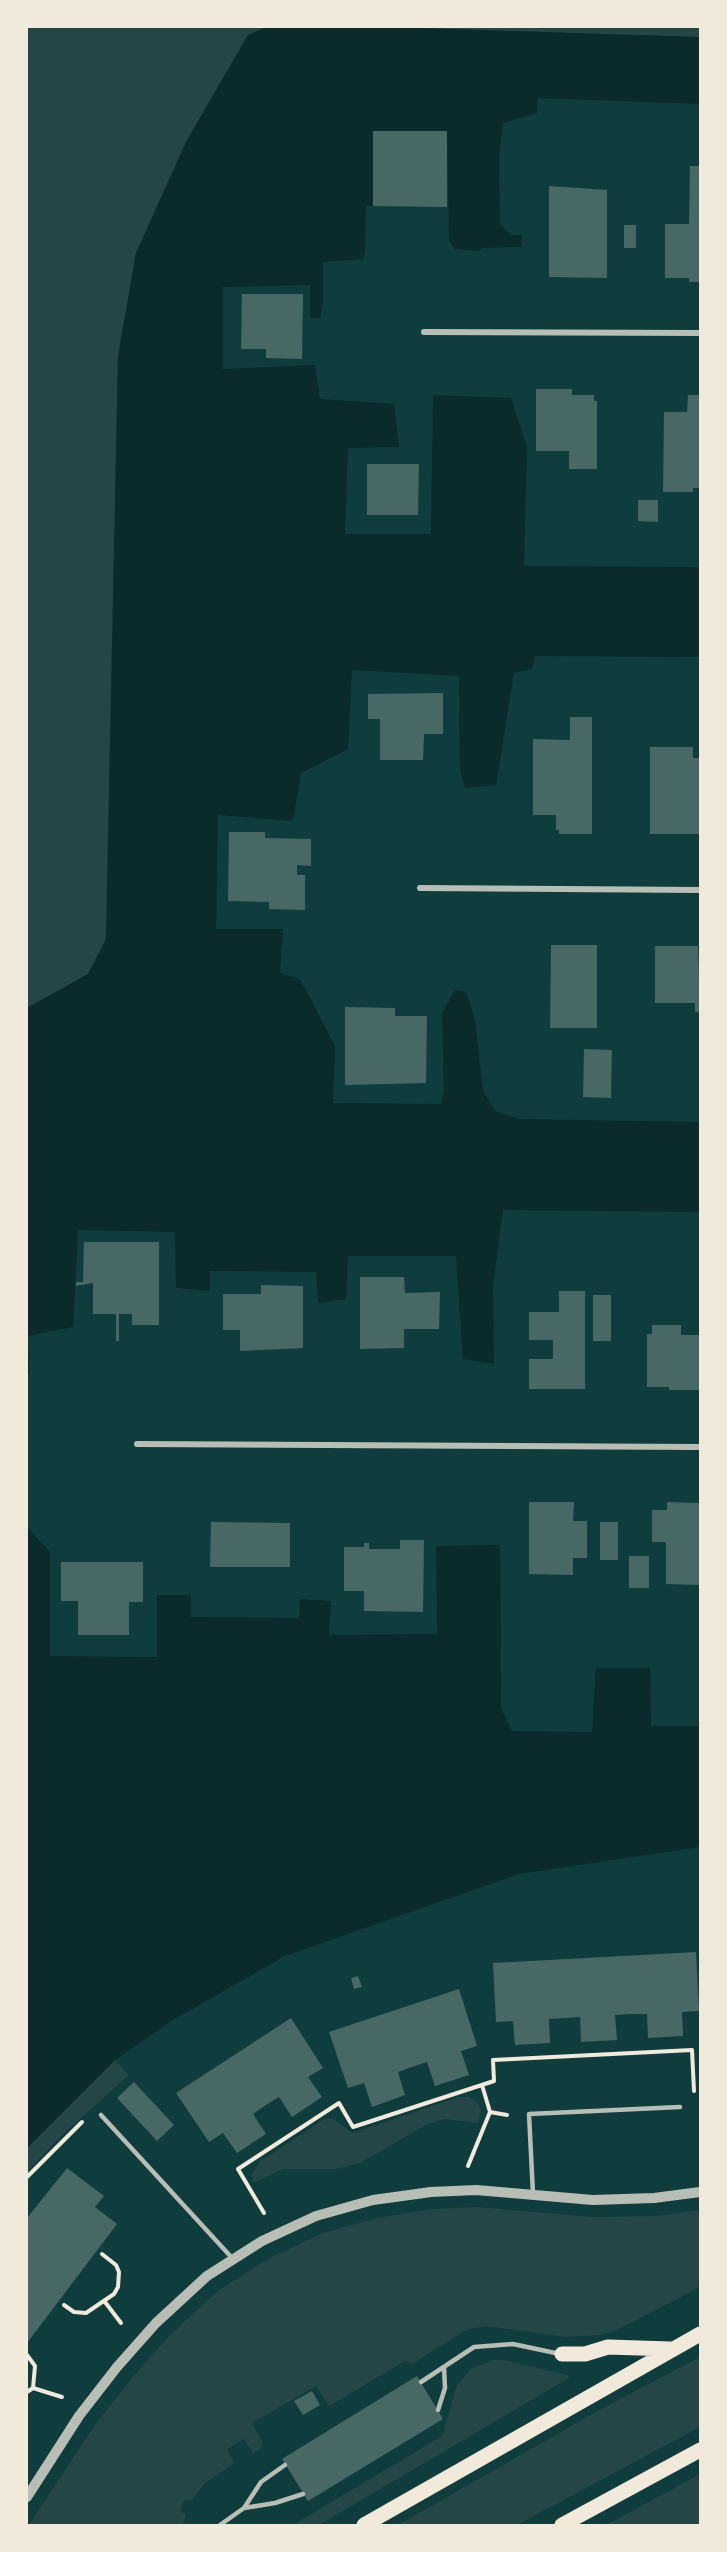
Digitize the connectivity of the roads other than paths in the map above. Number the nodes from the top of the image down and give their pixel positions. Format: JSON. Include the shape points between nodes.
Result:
{"nodes":[{"id":1,"x":424,"y":332,"type":"dead end"},
{"id":2,"x":700,"y":333,"type":"edge"},
{"id":3,"x":420,"y":888,"type":"dead end"},
{"id":4,"x":700,"y":890,"type":"edge"},
{"id":5,"x":137,"y":1444,"type":"dead end"},
{"id":6,"x":700,"y":1447,"type":"edge"},
{"id":7,"x":680,"y":2107,"type":"road end"},
{"id":8,"x":101,"y":2115,"type":"road end"},
{"id":9,"x":700,"y":2192,"type":"edge"},
{"id":10,"x":532,"y":2194,"type":"junction"},
{"id":11,"x":234,"y":2259,"type":"junction"},
{"id":12,"x":700,"y":2334,"type":"edge"},
{"id":13,"x":670,"y":2349,"type":"junction"},
{"id":14,"x":562,"y":2354,"type":"joint"},
{"id":15,"x":444,"y":2367,"type":"junction"},
{"id":16,"x":420,"y":2382,"type":"dead end"},
{"id":17,"x":438,"y":2410,"type":"dead end"},
{"id":18,"x":700,"y":2450,"type":"edge"},
{"id":19,"x":285,"y":2465,"type":"dead end"},
{"id":20,"x":303,"y":2494,"type":"dead end"},
{"id":21,"x":27,"y":2497,"type":"edge"},
{"id":22,"x":244,"y":2508,"type":"junction"},
{"id":23,"x":219,"y":2525,"type":"edge"},
{"id":24,"x":364,"y":2525,"type":"edge"},
{"id":25,"x":562,"y":2525,"type":"edge"}],
"edges":[{"from":1,"to":2,"type":"street"},
{"from":3,"to":4,"type":"street"},
{"from":5,"to":6,"type":"street"},
{"from":7,"to":10,"type":"lane","via":[[529,2114]]},
{"from":8,"to":11,"type":"lane"},
{"from":9,"to":10,"type":"street","via":[[593,2200]]},
{"from":10,"to":11,"type":"street","via":[[442,2191],[373,2200],[316,2216]]},
{"from":11,"to":21,"type":"street","via":[[207,2276],[117,2367],[79,2416]]},
{"from":12,"to":13,"type":"main road"},
{"from":13,"to":14,"type":"main road","via":[[608,2347],[585,2354]]},
{"from":13,"to":24,"type":"main road"},
{"from":14,"to":15,"type":"lane","via":[[513,2344],[474,2347]]},
{"from":15,"to":16,"type":"lane"},
{"from":15,"to":17,"type":"lane","via":[[445,2388]]},
{"from":18,"to":25,"type":"main road"},
{"from":19,"to":22,"type":"lane","via":[[261,2482]]},
{"from":20,"to":22,"type":"lane"},
{"from":22,"to":23,"type":"lane"}]}
